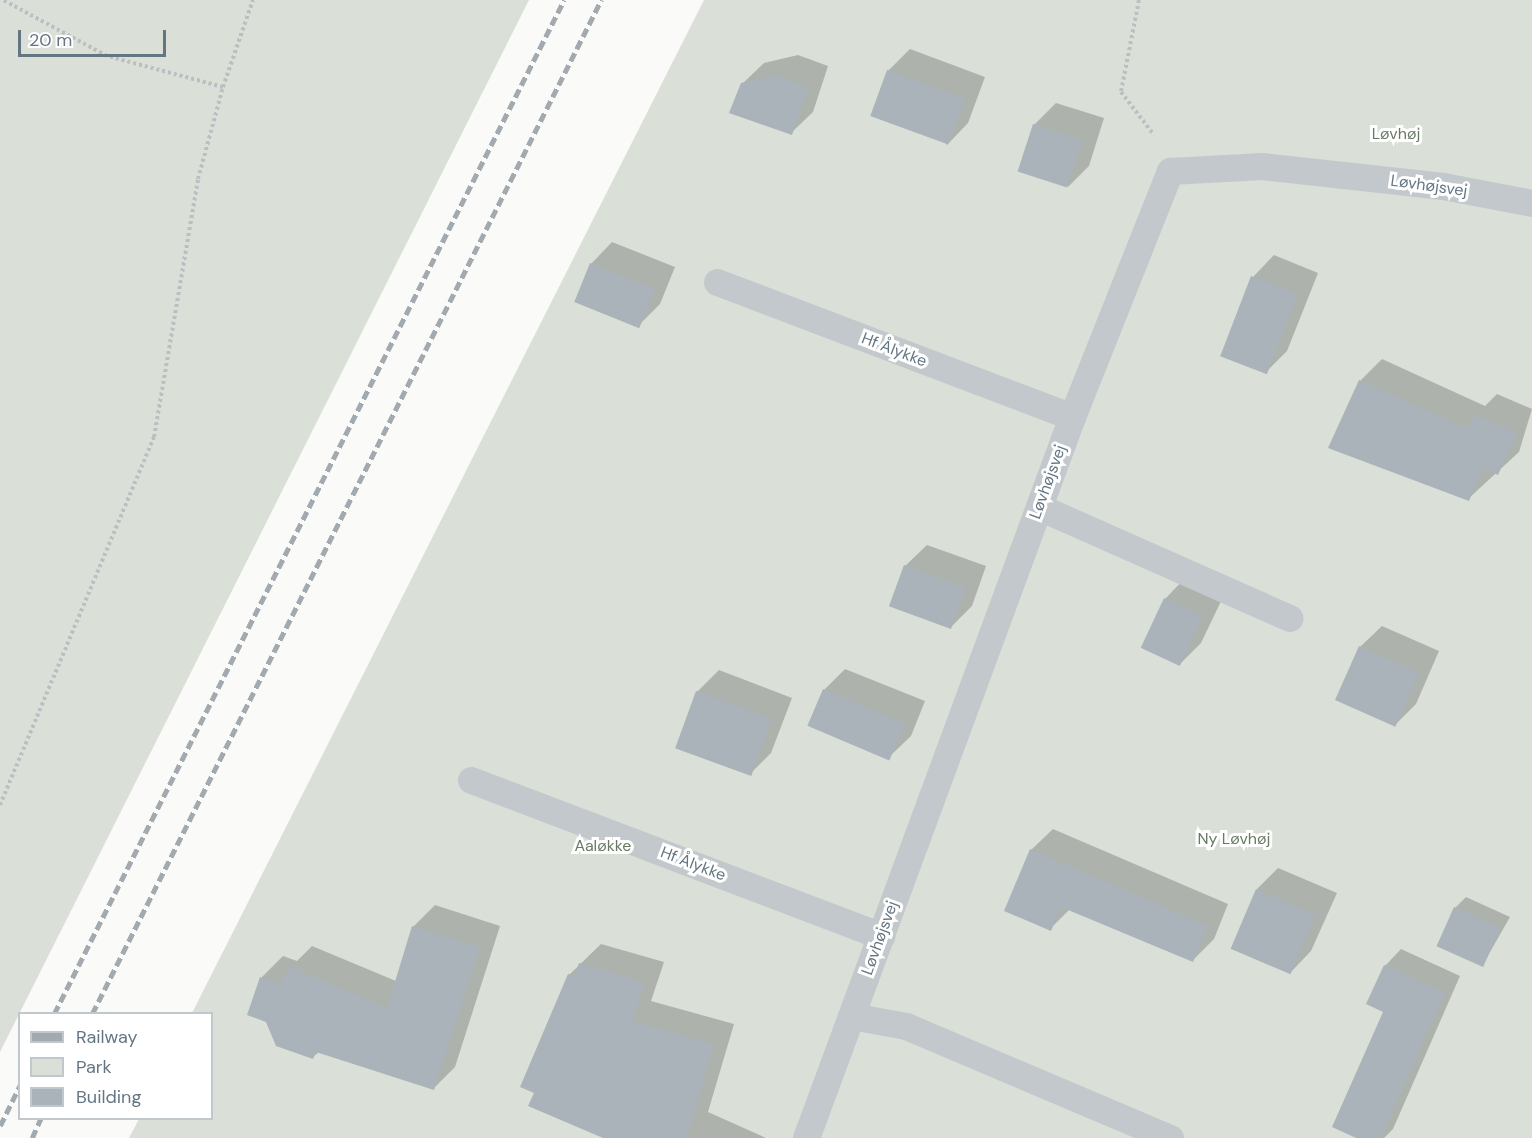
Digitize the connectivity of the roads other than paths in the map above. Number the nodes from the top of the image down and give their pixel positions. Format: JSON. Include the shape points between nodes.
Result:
{"nodes":[{"id":1,"x":1532,"y":203,"type":"edge"},
{"id":2,"x":717,"y":282,"type":"dead end"},
{"id":3,"x":1072,"y":417,"type":"junction"},
{"id":4,"x":1039,"y":507,"type":"junction"},
{"id":5,"x":1290,"y":618,"type":"dead end"},
{"id":6,"x":471,"y":780,"type":"dead end"},
{"id":7,"x":881,"y":936,"type":"junction"},
{"id":8,"x":851,"y":1016,"type":"junction"},
{"id":9,"x":806,"y":1138,"type":"edge"},
{"id":10,"x":1170,"y":1138,"type":"edge"}],
"edges":[{"from":1,"to":3,"type":"lane","name":"Løvhøjsvej","via":[[1443,186],[1262,166],[1170,171]]},
{"from":2,"to":3,"type":"lane","name":"Hf Ålykke"},
{"from":3,"to":4,"type":"lane","name":"Løvhøjsvej"},
{"from":4,"to":5,"type":"lane"},
{"from":4,"to":7,"type":"lane","name":"Løvhøjsvej"},
{"from":6,"to":7,"type":"lane","name":"Hf Ålykke"},
{"from":7,"to":8,"type":"lane","name":"Løvhøjsvej"},
{"from":8,"to":9,"type":"lane","name":"Løvhøjsvej"},
{"from":8,"to":10,"type":"lane","via":[[906,1026]]}]}
